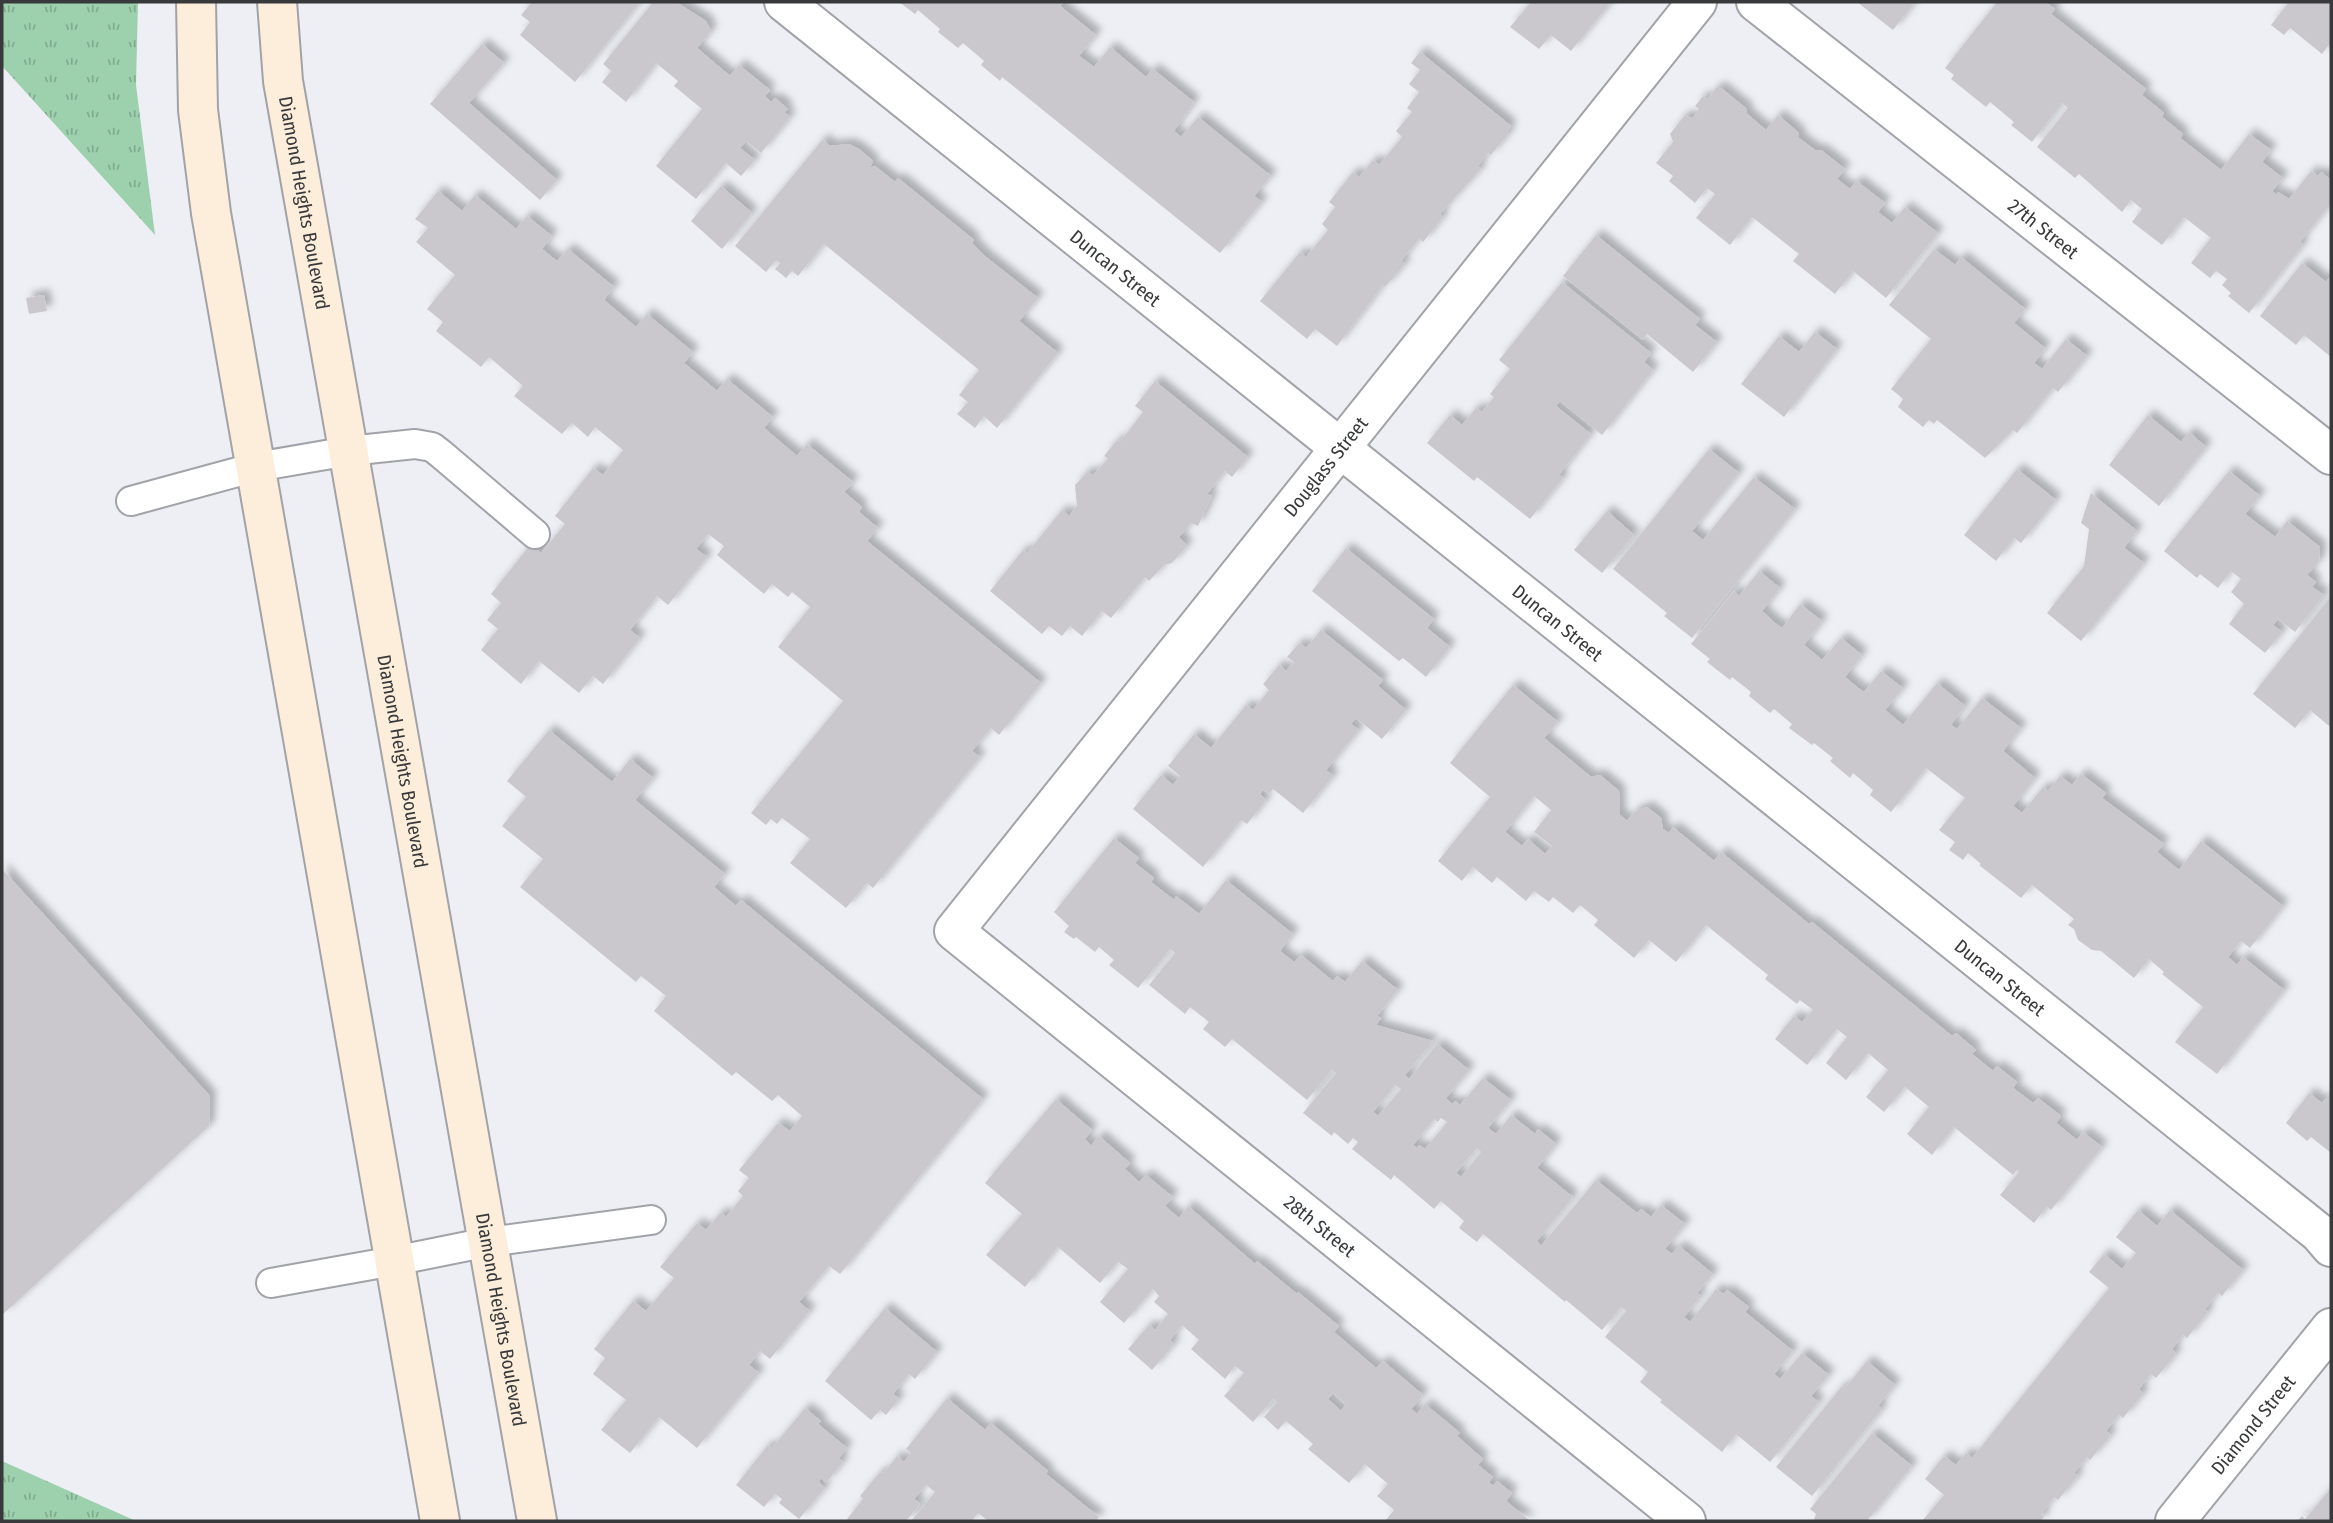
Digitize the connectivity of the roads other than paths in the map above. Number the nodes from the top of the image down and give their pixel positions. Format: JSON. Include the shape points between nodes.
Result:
{"nodes":[{"id":1,"x":197,"y":2,"type":"edge"},
{"id":2,"x":277,"y":2,"type":"edge"},
{"id":3,"x":784,"y":2,"type":"edge"},
{"id":4,"x":1698,"y":2,"type":"edge"},
{"id":5,"x":1756,"y":2,"type":"edge"},
{"id":6,"x":1340,"y":448,"type":"junction"},
{"id":7,"x":349,"y":451,"type":"junction"},
{"id":8,"x":2331,"y":455,"type":"edge"},
{"id":9,"x":256,"y":467,"type":"junction"},
{"id":10,"x":131,"y":501,"type":"dead end"},
{"id":11,"x":535,"y":534,"type":"dead end"},
{"id":12,"x":954,"y":931,"type":"joint"},
{"id":13,"x":651,"y":1220,"type":"dead end"},
{"id":14,"x":488,"y":1242,"type":"junction"},
{"id":15,"x":2331,"y":1247,"type":"edge"},
{"id":16,"x":394,"y":1261,"type":"junction"},
{"id":17,"x":271,"y":1283,"type":"dead end"},
{"id":18,"x":2331,"y":1328,"type":"edge"},
{"id":19,"x":439,"y":1521,"type":"edge"},
{"id":20,"x":537,"y":1521,"type":"edge"},
{"id":21,"x":1686,"y":1521,"type":"edge"},
{"id":22,"x":2175,"y":1521,"type":"edge"}],
"edges":[{"from":1,"to":9,"type":"main road","via":[[203,163]]},
{"from":2,"to":7,"type":"main road","name":"Diamond Heights Boulevard","via":[[284,81]]},
{"from":3,"to":6,"type":"street","name":"Duncan Street"},
{"from":4,"to":6,"type":"street","name":"Douglass Street"},
{"from":5,"to":8,"type":"street","name":"27th Street"},
{"from":6,"to":12,"type":"street","name":"Douglass Street"},
{"from":6,"to":15,"type":"street","name":"Duncan Street"},
{"from":7,"to":9,"type":"lane"},
{"from":7,"to":11,"type":"lane","via":[[415,444],[432,447]]},
{"from":7,"to":14,"type":"main road","name":"Diamond Heights Boulevard"},
{"from":9,"to":10,"type":"lane"},
{"from":9,"to":16,"type":"main road"},
{"from":12,"to":21,"type":"street","name":"28th Street"},
{"from":13,"to":14,"type":"lane"},
{"from":14,"to":16,"type":"lane"},
{"from":14,"to":20,"type":"main road","name":"Diamond Heights Boulevard"},
{"from":16,"to":17,"type":"lane"},
{"from":16,"to":19,"type":"main road"},
{"from":18,"to":22,"type":"street","name":"Diamond Street"}]}
